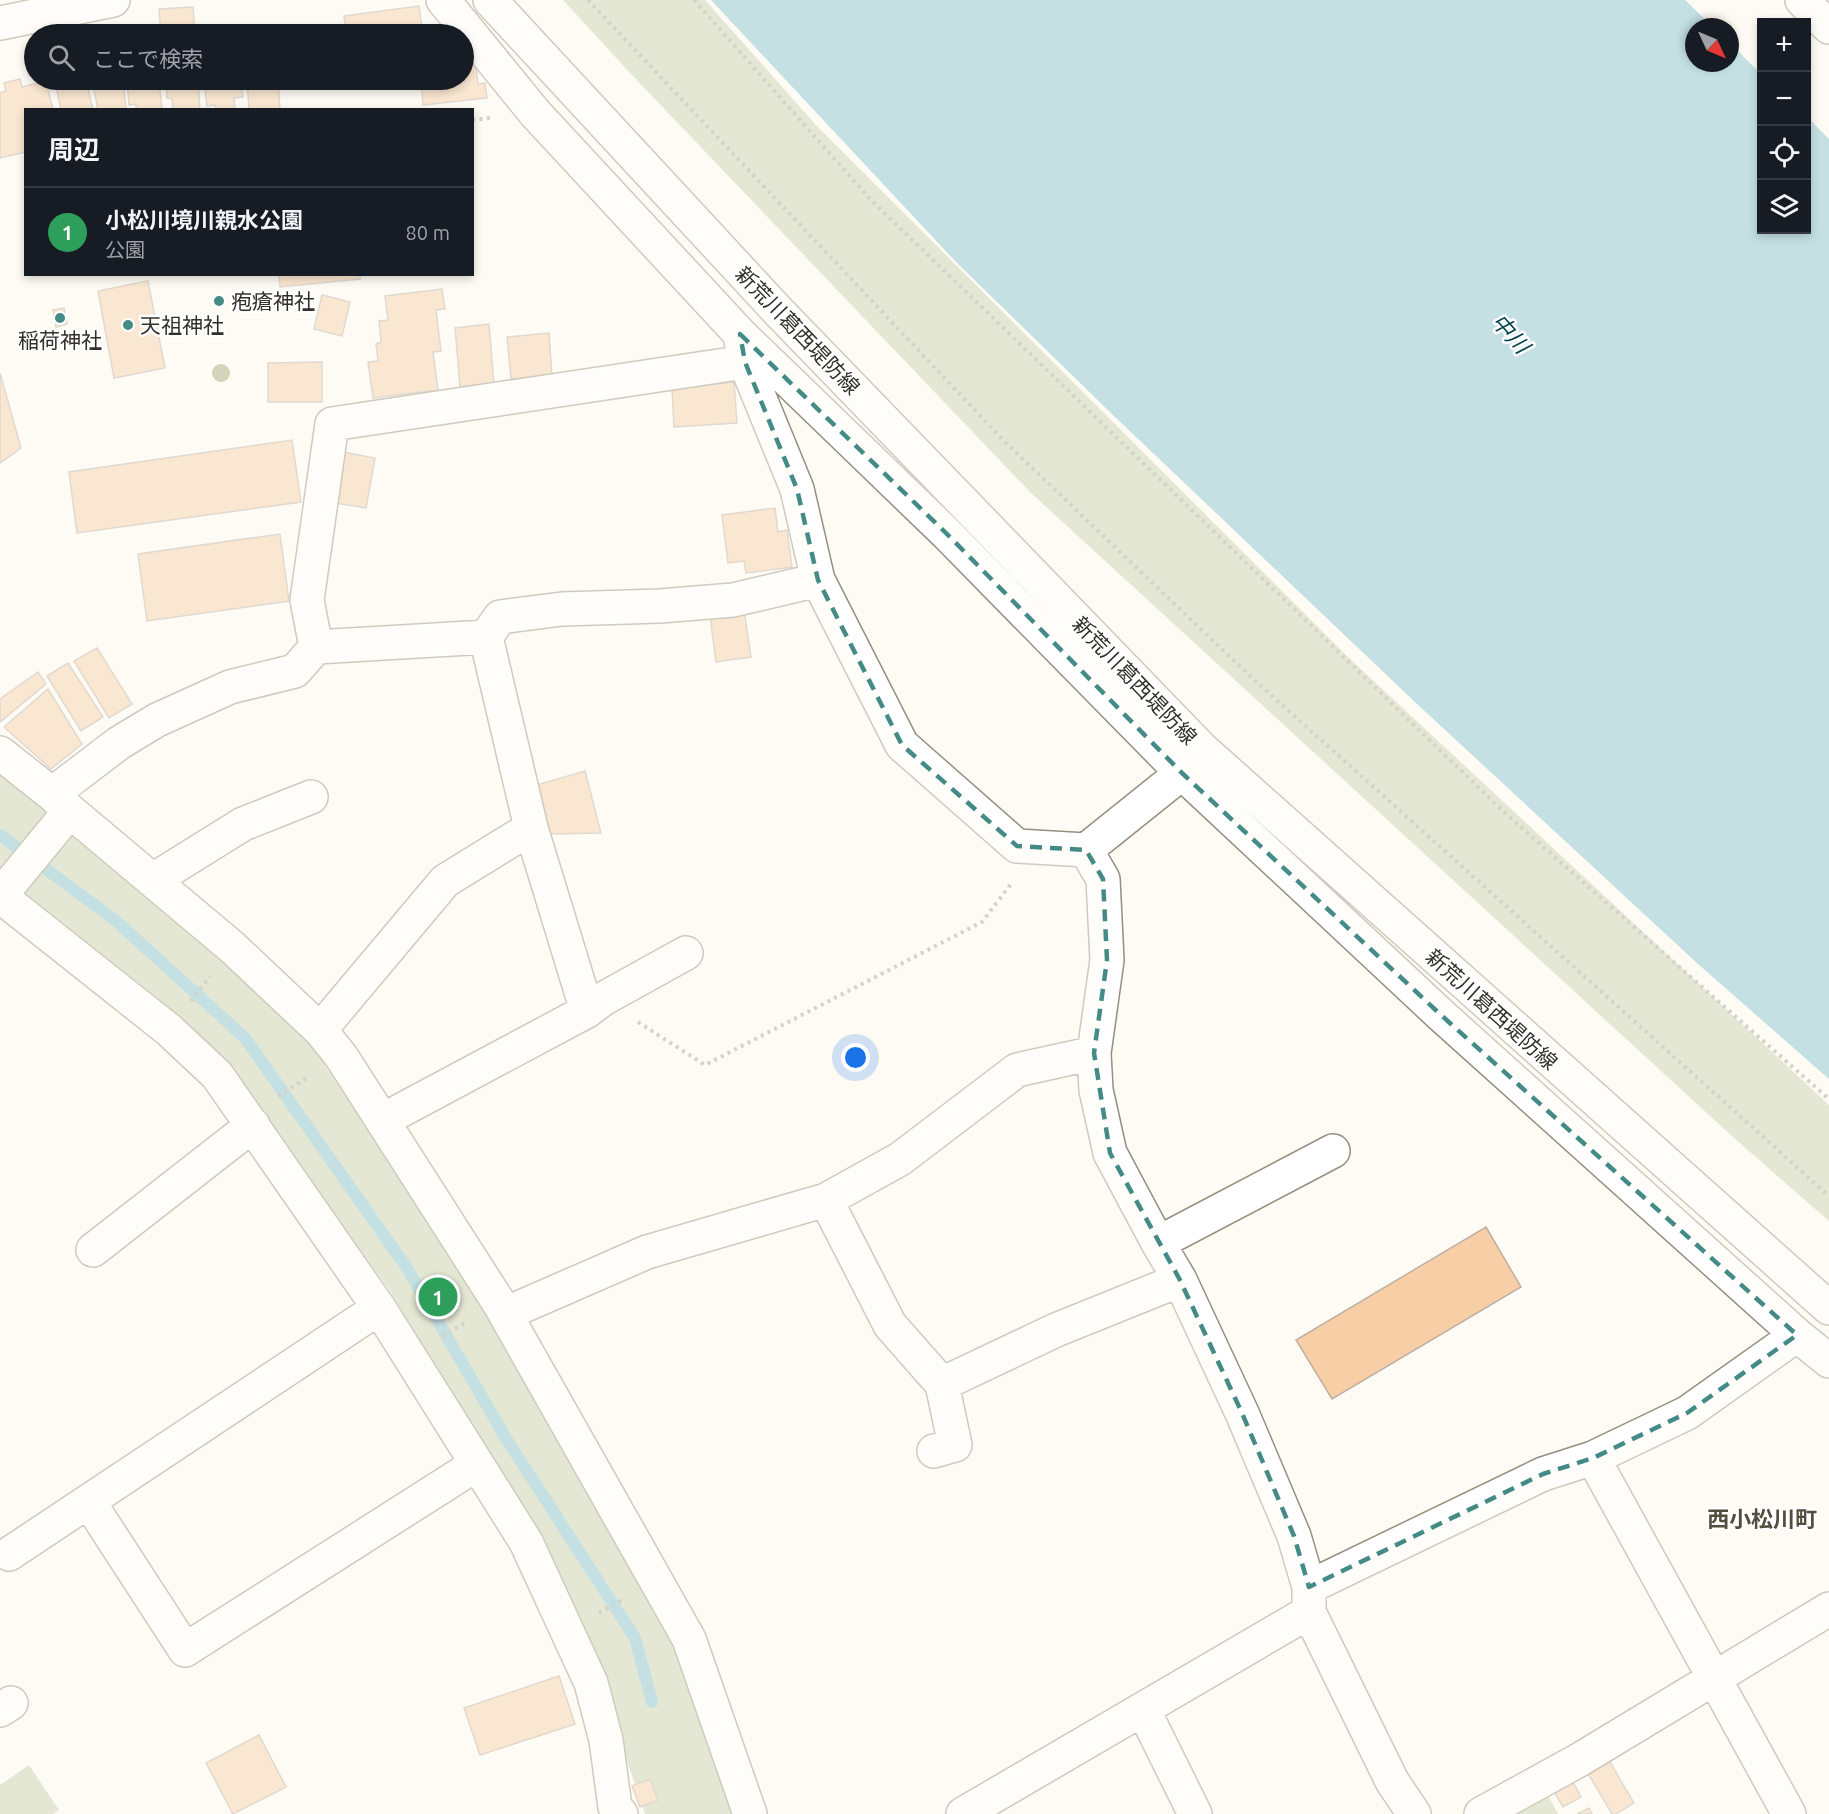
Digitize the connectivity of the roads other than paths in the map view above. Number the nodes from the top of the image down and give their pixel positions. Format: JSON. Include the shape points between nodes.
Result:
{"nodes":[{"id":1,"x":113,"y":0,"type":"edge"},
{"id":2,"x":443,"y":0,"type":"edge"},
{"id":3,"x":490,"y":0,"type":"edge"},
{"id":4,"x":1802,"y":0,"type":"edge"},
{"id":5,"x":0,"y":23,"type":"edge"},
{"id":6,"x":462,"y":24,"type":"edge"},
{"id":7,"x":1829,"y":27,"type":"edge"},
{"id":8,"x":474,"y":38,"type":"edge"},
{"id":9,"x":742,"y":348,"type":"junction"},
{"id":10,"x":818,"y":580,"type":"junction"},
{"id":11,"x":486,"y":637,"type":"junction"},
{"id":12,"x":316,"y":647,"type":"junction"},
{"id":13,"x":0,"y":753,"type":"edge"},
{"id":14,"x":1182,"y":773,"type":"junction"},
{"id":15,"x":311,"y":797,"type":"dead end"},
{"id":16,"x":58,"y":812,"type":"junction"},
{"id":17,"x":531,"y":828,"type":"junction"},
{"id":18,"x":1086,"y":850,"type":"junction"},
{"id":19,"x":153,"y":880,"type":"junction"},
{"id":20,"x":5,"y":890,"type":"edge"},
{"id":21,"x":686,"y":953,"type":"dead end"},
{"id":22,"x":595,"y":1005,"type":"junction"},
{"id":23,"x":320,"y":1030,"type":"junction"},
{"id":24,"x":1094,"y":1053,"type":"junction"},
{"id":25,"x":250,"y":1120,"type":"junction"},
{"id":26,"x":383,"y":1120,"type":"junction"},
{"id":27,"x":1333,"y":1151,"type":"dead end"},
{"id":28,"x":826,"y":1200,"type":"junction"},
{"id":29,"x":1158,"y":1243,"type":"junction"},
{"id":30,"x":93,"y":1250,"type":"dead end"},
{"id":31,"x":1180,"y":1280,"type":"junction"},
{"id":32,"x":380,"y":1308,"type":"junction"},
{"id":33,"x":1829,"y":1308,"type":"edge"},
{"id":34,"x":502,"y":1309,"type":"junction"},
{"id":35,"x":1797,"y":1335,"type":"junction"},
{"id":36,"x":1829,"y":1361,"type":"edge"},
{"id":37,"x":942,"y":1384,"type":"junction"},
{"id":38,"x":934,"y":1452,"type":"dead end"},
{"id":39,"x":1593,"y":1458,"type":"junction"},
{"id":40,"x":477,"y":1464,"type":"junction"},
{"id":41,"x":89,"y":1502,"type":"junction"},
{"id":42,"x":9,"y":1554,"type":"dead end"},
{"id":43,"x":1309,"y":1600,"type":"junction"},
{"id":44,"x":1829,"y":1609,"type":"edge"},
{"id":45,"x":1714,"y":1680,"type":"junction"},
{"id":46,"x":1143,"y":1709,"type":"junction"},
{"id":47,"x":978,"y":1810,"type":"edge"},
{"id":48,"x":608,"y":1812,"type":"edge"},
{"id":49,"x":750,"y":1814,"type":"edge"},
{"id":50,"x":1195,"y":1814,"type":"edge"},
{"id":51,"x":1414,"y":1814,"type":"edge"},
{"id":52,"x":1480,"y":1814,"type":"edge"},
{"id":53,"x":1789,"y":1814,"type":"edge"}],
"edges":[{"from":1,"to":5,"type":"main road"},
{"from":2,"to":6,"type":"main road"},
{"from":3,"to":33,"type":"main road","name":"新荒川葛西堤防線","via":[[787,320],[1202,749]]},
{"from":4,"to":7,"type":"main road"},
{"from":8,"to":9,"type":"main road","via":[[535,114]]},
{"from":9,"to":10,"type":"main road","via":[[797,489]]},
{"from":9,"to":12,"type":"main road","via":[[332,424],[307,600]]},
{"from":9,"to":14,"type":"main road","via":[[946,533]]},
{"from":10,"to":11,"type":"main road","via":[[733,600],[562,609],[500,617]]},
{"from":10,"to":18,"type":"main road","via":[[902,746],[1017,846]]},
{"from":11,"to":12,"type":"main road"},
{"from":11,"to":17,"type":"main road"},
{"from":12,"to":16,"type":"main road","via":[[295,671],[230,687],[157,720],[119,743]]},
{"from":13,"to":16,"type":"main road"},
{"from":14,"to":18,"type":"main road"},
{"from":14,"to":35,"type":"main road","via":[[1441,1015]]},
{"from":15,"to":19,"type":"main road","via":[[243,824]]},
{"from":16,"to":19,"type":"main road"},
{"from":16,"to":20,"type":"main road"},
{"from":17,"to":22,"type":"main road"},
{"from":17,"to":23,"type":"main road","via":[[445,881]]},
{"from":18,"to":24,"type":"main road","via":[[1103,879],[1107,960]]},
{"from":19,"to":23,"type":"main road"},
{"from":20,"to":25,"type":"main road","via":[[217,1075]]},
{"from":21,"to":22,"type":"main road"},
{"from":22,"to":26,"type":"main road"},
{"from":23,"to":26,"type":"main road"},
{"from":24,"to":28,"type":"main road","via":[[1017,1070],[900,1159]]},
{"from":24,"to":29,"type":"main road","via":[[1096,1090],[1110,1153]]},
{"from":25,"to":30,"type":"main road"},
{"from":25,"to":32,"type":"main road"},
{"from":26,"to":34,"type":"main road"},
{"from":27,"to":29,"type":"main road"},
{"from":28,"to":34,"type":"main road","via":[[647,1252]]},
{"from":28,"to":37,"type":"main road","via":[[890,1325]]},
{"from":29,"to":31,"type":"main road"},
{"from":31,"to":37,"type":"main road","via":[[1056,1330]]},
{"from":31,"to":43,"type":"main road","via":[[1294,1536]]},
{"from":32,"to":40,"type":"main road"},
{"from":32,"to":41,"type":"main road"},
{"from":34,"to":49,"type":"main road","via":[[689,1639]]},
{"from":35,"to":36,"type":"main road"},
{"from":35,"to":39,"type":"main road","via":[[1687,1413]]},
{"from":37,"to":38,"type":"main road","via":[[955,1445]]},
{"from":39,"to":43,"type":"main road","via":[[1543,1474]]},
{"from":39,"to":45,"type":"main road"},
{"from":40,"to":41,"type":"main road","via":[[185,1650]]},
{"from":40,"to":48,"type":"main road","via":[[526,1542],[591,1683],[606,1740]]},
{"from":41,"to":42,"type":"main road"},
{"from":43,"to":46,"type":"main road"},
{"from":43,"to":51,"type":"main road","via":[[1392,1782]]},
{"from":44,"to":45,"type":"main road"},
{"from":45,"to":52,"type":"main road"},
{"from":45,"to":53,"type":"main road"},
{"from":46,"to":47,"type":"main road"},
{"from":46,"to":50,"type":"main road"}]}
